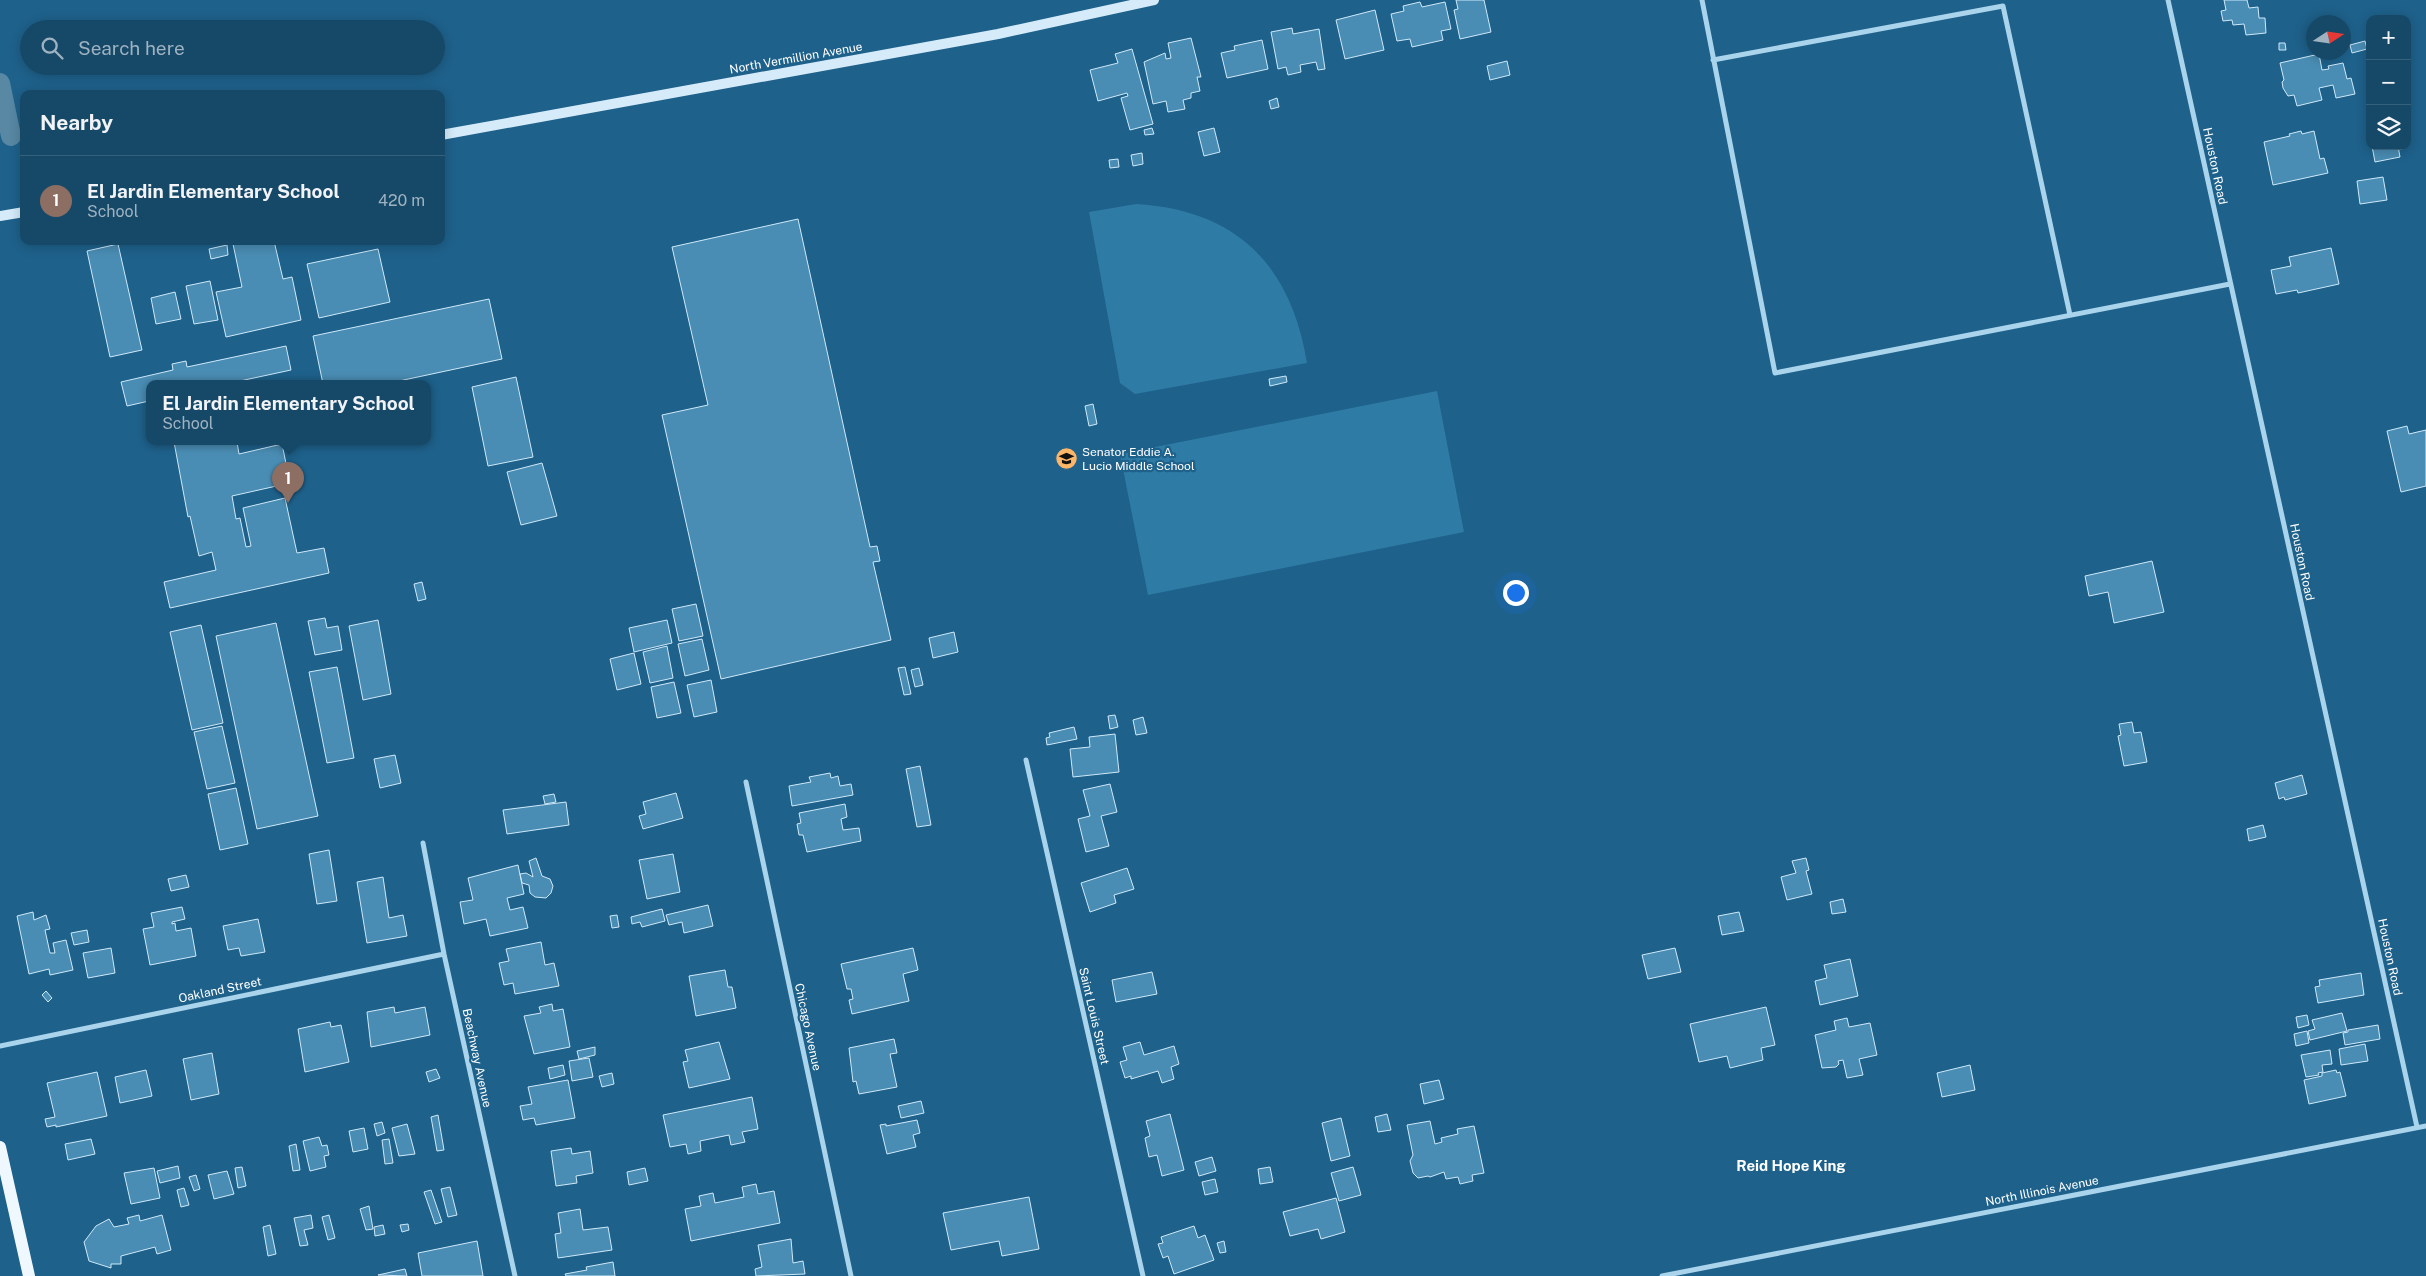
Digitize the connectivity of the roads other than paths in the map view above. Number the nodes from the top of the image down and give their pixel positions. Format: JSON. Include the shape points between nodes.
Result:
{"nodes":[{"id":1,"x":1154,"y":0,"type":"edge"},
{"id":2,"x":1702,"y":0,"type":"edge"},
{"id":3,"x":2168,"y":0,"type":"edge"},
{"id":4,"x":1120,"y":4,"type":"edge"},
{"id":5,"x":1714,"y":60,"type":"junction"},
{"id":6,"x":445,"y":134,"type":"edge"},
{"id":7,"x":20,"y":213,"type":"edge"},
{"id":8,"x":0,"y":216,"type":"edge"},
{"id":9,"x":2230,"y":284,"type":"junction"},
{"id":10,"x":2070,"y":315,"type":"junction"},
{"id":11,"x":1026,"y":760,"type":"dead end"},
{"id":12,"x":746,"y":782,"type":"dead end"},
{"id":13,"x":423,"y":843,"type":"dead end"},
{"id":14,"x":444,"y":954,"type":"junction"},
{"id":15,"x":0,"y":1046,"type":"edge"},
{"id":16,"x":2426,"y":1126,"type":"edge"},
{"id":17,"x":2417,"y":1128,"type":"junction"},
{"id":18,"x":0,"y":1147,"type":"edge"},
{"id":19,"x":29,"y":1276,"type":"edge"},
{"id":20,"x":514,"y":1276,"type":"edge"},
{"id":21,"x":851,"y":1276,"type":"edge"},
{"id":22,"x":1143,"y":1276,"type":"edge"},
{"id":23,"x":1662,"y":1276,"type":"edge"}],
"edges":[{"from":1,"to":4,"type":"street","name":"North Vermillion Avenue"},
{"from":2,"to":5,"type":"street"},
{"from":3,"to":9,"type":"street","name":"Houston Road"},
{"from":4,"to":6,"type":"street","name":"North Vermillion Avenue","via":[[998,34]]},
{"from":5,"to":10,"type":"street","via":[[2003,6]]},
{"from":5,"to":10,"type":"street","via":[[1775,373]]},
{"from":7,"to":8,"type":"street"},
{"from":9,"to":10,"type":"street"},
{"from":9,"to":17,"type":"street","name":"Houston Road"},
{"from":11,"to":22,"type":"street","name":"Saint Louis Street"},
{"from":12,"to":21,"type":"street","name":"Chicago Avenue"},
{"from":13,"to":14,"type":"street","name":"Beachway Avenue"},
{"from":14,"to":15,"type":"street","name":"Oakland Street"},
{"from":14,"to":20,"type":"street","name":"Beachway Avenue"},
{"from":16,"to":17,"type":"street","name":"North Illinois Avenue"},
{"from":17,"to":23,"type":"street","name":"North Illinois Avenue"},
{"from":18,"to":19,"type":"main road"}]}
